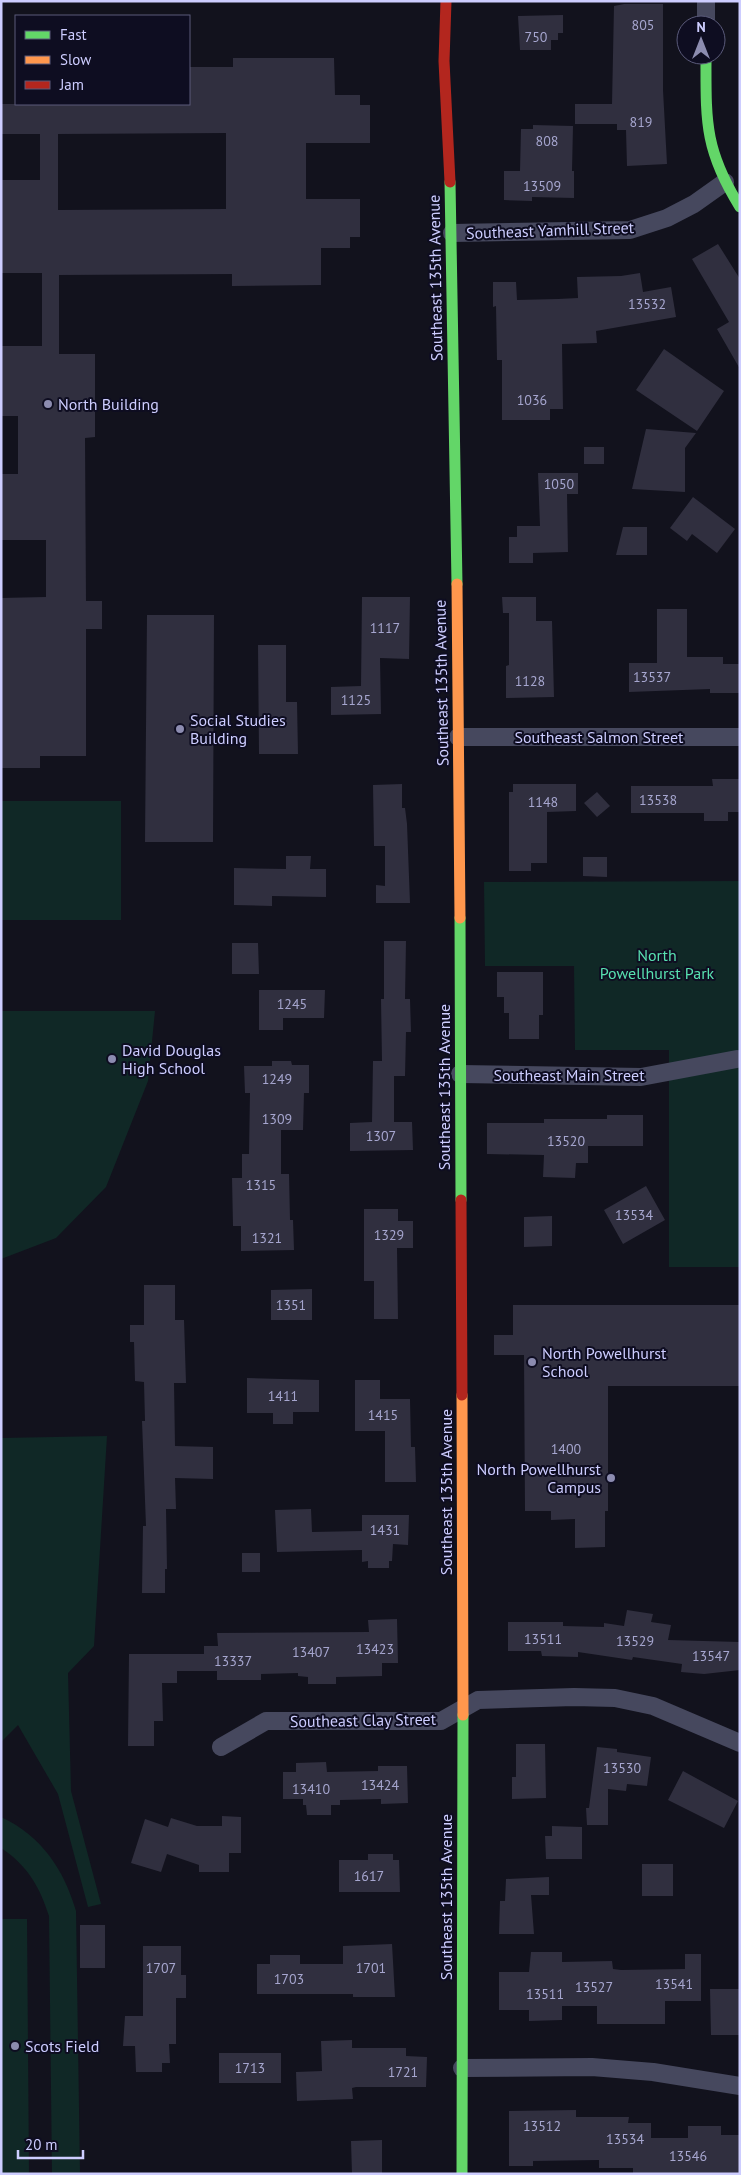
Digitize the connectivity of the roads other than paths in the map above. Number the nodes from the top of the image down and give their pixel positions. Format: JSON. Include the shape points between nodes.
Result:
{"nodes":[{"id":1,"x":446,"y":1,"type":"edge"},
{"id":2,"x":706,"y":3,"type":"dead end"},
{"id":3,"x":706,"y":15,"type":"edge"},
{"id":4,"x":706,"y":65,"type":"edge"},
{"id":5,"x":725,"y":182,"type":"junction"},
{"id":6,"x":740,"y":207,"type":"edge"},
{"id":7,"x":452,"y":233,"type":"junction"},
{"id":8,"x":458,"y":737,"type":"junction"},
{"id":9,"x":740,"y":737,"type":"edge"},
{"id":10,"x":737,"y":1059,"type":"dead end"},
{"id":11,"x":460,"y":1074,"type":"junction"},
{"id":12,"x":463,"y":1709,"type":"junction"},
{"id":13,"x":740,"y":1743,"type":"edge"},
{"id":14,"x":221,"y":1747,"type":"dead end"},
{"id":15,"x":462,"y":2068,"type":"junction"},
{"id":16,"x":740,"y":2086,"type":"edge"},
{"id":17,"x":462,"y":2174,"type":"edge"}],
"edges":[{"from":1,"to":7,"type":"street","name":"Southeast 135th Avenue","via":[[444,61]]},
{"from":2,"to":3,"type":"street"},
{"from":4,"to":5,"type":"street","via":[[707,128],[717,167]]},
{"from":5,"to":6,"type":"street"},
{"from":5,"to":7,"type":"street","name":"Southeast Yamhill Street","via":[[667,218],[630,230]]},
{"from":7,"to":8,"type":"street","name":"Southeast 135th Avenue"},
{"from":8,"to":9,"type":"street","name":"Southeast Salmon Street"},
{"from":8,"to":11,"type":"street","name":"Southeast 135th Avenue"},
{"from":10,"to":11,"type":"street","name":"Southeast Main Street","via":[[641,1077]]},
{"from":11,"to":12,"type":"street","name":"Southeast 135th Avenue"},
{"from":12,"to":13,"type":"street","name":"Southeast Clay Street","via":[[478,1700],[615,1698],[653,1706]]},
{"from":12,"to":14,"type":"street","name":"Southeast Clay Street","via":[[441,1721],[266,1721]]},
{"from":12,"to":15,"type":"street","name":"Southeast 135th Avenue"},
{"from":15,"to":16,"type":"street","via":[[592,2066]]},
{"from":15,"to":17,"type":"street","name":"Southeast 135th Avenue"}]}
